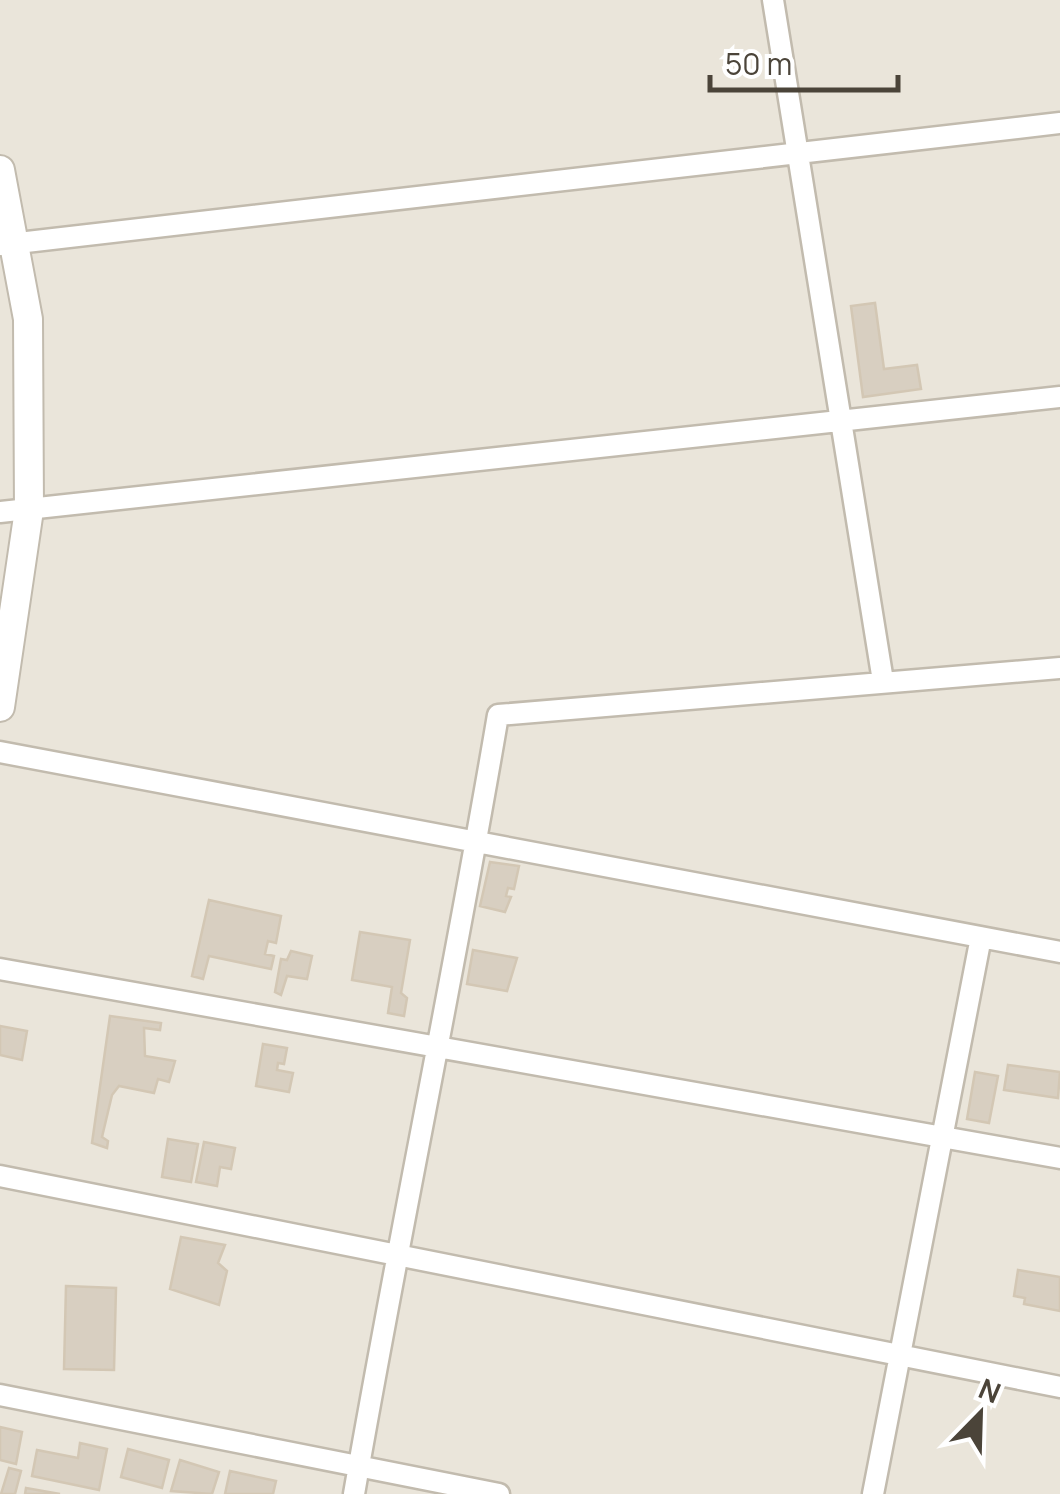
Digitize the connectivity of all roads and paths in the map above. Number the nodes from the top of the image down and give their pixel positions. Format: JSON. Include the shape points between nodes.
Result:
{"nodes":[{"id":1,"x":773,"y":0,"type":"edge"},
{"id":2,"x":1060,"y":123,"type":"edge"},
{"id":3,"x":797,"y":153,"type":"junction"},
{"id":4,"x":0,"y":170,"type":"edge"},
{"id":5,"x":7,"y":245,"type":"edge"},
{"id":6,"x":1060,"y":397,"type":"edge"},
{"id":7,"x":840,"y":419,"type":"junction"},
{"id":8,"x":29,"y":510,"type":"junction"},
{"id":9,"x":0,"y":512,"type":"edge"},
{"id":10,"x":1060,"y":668,"type":"edge"},
{"id":11,"x":883,"y":682,"type":"junction"},
{"id":12,"x":0,"y":707,"type":"edge"},
{"id":13,"x":0,"y":752,"type":"edge"},
{"id":14,"x":476,"y":842,"type":"junction"},
{"id":15,"x":981,"y":937,"type":"junction"},
{"id":16,"x":1060,"y":952,"type":"edge"},
{"id":17,"x":0,"y":969,"type":"edge"},
{"id":18,"x":439,"y":1048,"type":"junction"},
{"id":19,"x":942,"y":1137,"type":"junction"},
{"id":20,"x":1060,"y":1158,"type":"edge"},
{"id":21,"x":0,"y":1176,"type":"edge"},
{"id":22,"x":397,"y":1255,"type":"junction"},
{"id":23,"x":900,"y":1355,"type":"junction"},
{"id":24,"x":1060,"y":1387,"type":"edge"},
{"id":25,"x":0,"y":1395,"type":"edge"},
{"id":26,"x":359,"y":1466,"type":"junction"},
{"id":27,"x":354,"y":1494,"type":"edge"},
{"id":28,"x":499,"y":1494,"type":"edge"},
{"id":29,"x":873,"y":1494,"type":"edge"}],
"edges":[{"from":1,"to":3,"type":"street"},
{"from":2,"to":3,"type":"street"},
{"from":3,"to":5,"type":"street"},
{"from":3,"to":7,"type":"street"},
{"from":4,"to":5,"type":"street"},
{"from":5,"to":8,"type":"street","via":[[28,319]]},
{"from":6,"to":7,"type":"street"},
{"from":7,"to":8,"type":"street"},
{"from":7,"to":11,"type":"street"},
{"from":8,"to":9,"type":"street"},
{"from":8,"to":12,"type":"street"},
{"from":10,"to":11,"type":"street"},
{"from":11,"to":14,"type":"street","via":[[498,715]]},
{"from":13,"to":14,"type":"street"},
{"from":14,"to":15,"type":"street"},
{"from":14,"to":18,"type":"street"},
{"from":15,"to":16,"type":"street"},
{"from":15,"to":19,"type":"street"},
{"from":17,"to":18,"type":"street"},
{"from":18,"to":19,"type":"street"},
{"from":18,"to":22,"type":"street"},
{"from":19,"to":20,"type":"street"},
{"from":19,"to":23,"type":"street"},
{"from":21,"to":22,"type":"street"},
{"from":22,"to":23,"type":"street"},
{"from":22,"to":26,"type":"street"},
{"from":23,"to":24,"type":"street"},
{"from":23,"to":29,"type":"street"},
{"from":25,"to":26,"type":"street"},
{"from":26,"to":27,"type":"street"},
{"from":26,"to":28,"type":"street"}]}
